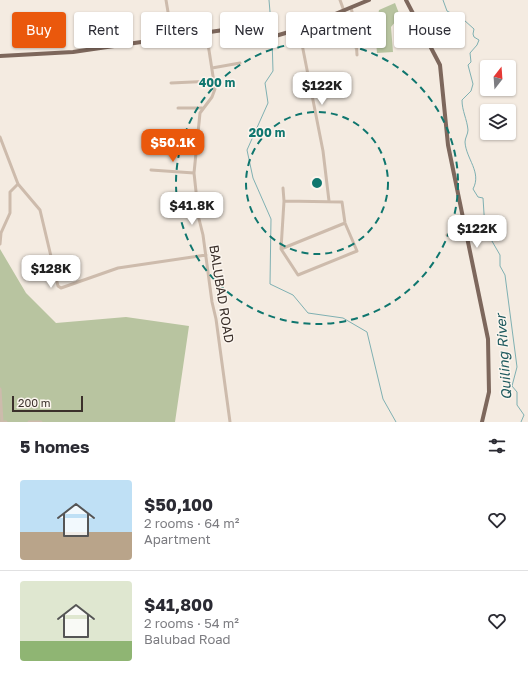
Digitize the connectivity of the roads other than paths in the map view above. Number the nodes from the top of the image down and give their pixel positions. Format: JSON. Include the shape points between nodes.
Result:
{"nodes":[{"id":1,"x":166,"y":0,"type":"edge"},
{"id":2,"x":340,"y":0,"type":"edge"},
{"id":3,"x":369,"y":0,"type":"edge"},
{"id":4,"x":406,"y":0,"type":"edge"},
{"id":5,"x":351,"y":8,"type":"junction"},
{"id":6,"x":344,"y":11,"type":"joint"},
{"id":7,"x":168,"y":12,"type":"edge"},
{"id":8,"x":413,"y":12,"type":"edge"},
{"id":9,"x":141,"y":41,"type":"edge"},
{"id":10,"x":209,"y":48,"type":"edge"},
{"id":11,"x":303,"y":48,"type":"edge"},
{"id":12,"x":432,"y":48,"type":"edge"},
{"id":13,"x":357,"y":54,"type":"dead end"},
{"id":14,"x":0,"y":56,"type":"edge"},
{"id":15,"x":240,"y":63,"type":"dead end"},
{"id":16,"x":212,"y":68,"type":"junction"},
{"id":17,"x":214,"y":81,"type":"junction"},
{"id":18,"x":171,"y":83,"type":"dead end"},
{"id":19,"x":178,"y":108,"type":"dead end"},
{"id":20,"x":202,"y":108,"type":"junction"},
{"id":21,"x":0,"y":137,"type":"edge"},
{"id":22,"x":151,"y":170,"type":"dead end"},
{"id":23,"x":194,"y":173,"type":"junction"},
{"id":24,"x":18,"y":184,"type":"junction"},
{"id":25,"x":283,"y":188,"type":"dead end"},
{"id":26,"x":284,"y":201,"type":"junction"},
{"id":27,"x":329,"y":201,"type":"junction"},
{"id":28,"x":345,"y":223,"type":"junction"},
{"id":29,"x":466,"y":230,"type":"junction"},
{"id":30,"x":447,"y":235,"type":"dead end"},
{"id":31,"x":0,"y":244,"type":"edge"},
{"id":32,"x":281,"y":248,"type":"junction"},
{"id":33,"x":206,"y":255,"type":"junction"},
{"id":34,"x":0,"y":389,"type":"edge"},
{"id":35,"x":1,"y":422,"type":"edge"},
{"id":36,"x":6,"y":422,"type":"edge"},
{"id":37,"x":29,"y":422,"type":"edge"},
{"id":38,"x":41,"y":422,"type":"edge"},
{"id":39,"x":230,"y":422,"type":"edge"},
{"id":40,"x":482,"y":422,"type":"edge"}],
"edges":[{"from":1,"to":7,"type":"street"},
{"from":2,"to":6,"type":"street"},
{"from":3,"to":5,"type":"main road"},
{"from":4,"to":8,"type":"main road"},
{"from":5,"to":6,"type":"main road"},
{"from":5,"to":13,"type":"street","via":[[355,23]]},
{"from":9,"to":14,"type":"main road","via":[[73,52]]},
{"from":10,"to":16,"type":"street","name":"BALUBAD ROAD"},
{"from":11,"to":27,"type":"street","via":[[329,186]]},
{"from":12,"to":29,"type":"main road","via":[[439,61],[448,145]]},
{"from":15,"to":16,"type":"street"},
{"from":16,"to":17,"type":"street","name":"BALUBAD ROAD"},
{"from":17,"to":18,"type":"street"},
{"from":17,"to":20,"type":"street","name":"BALUBAD ROAD","via":[[214,93]]},
{"from":19,"to":20,"type":"street"},
{"from":20,"to":23,"type":"street","name":"BALUBAD ROAD"},
{"from":21,"to":24,"type":"street"},
{"from":22,"to":23,"type":"street"},
{"from":23,"to":33,"type":"street","name":"BALUBAD ROAD"},
{"from":24,"to":31,"type":"street","via":[[10,192],[10,213],[1,233]]},
{"from":24,"to":33,"type":"street","via":[[40,210],[58,286],[61,288],[118,268]]},
{"from":25,"to":26,"type":"street"},
{"from":26,"to":27,"type":"street"},
{"from":26,"to":32,"type":"street"},
{"from":27,"to":28,"type":"street","via":[[343,203]]},
{"from":28,"to":32,"type":"street"},
{"from":28,"to":32,"type":"street","via":[[357,251],[298,275]]},
{"from":29,"to":30,"type":"street"},
{"from":29,"to":40,"type":"main road","via":[[488,339],[489,392]]},
{"from":33,"to":39,"type":"street","name":"BALUBAD ROAD"},
{"from":34,"to":35,"type":"street"},
{"from":35,"to":36,"type":"street"},
{"from":37,"to":38,"type":"street"}]}
